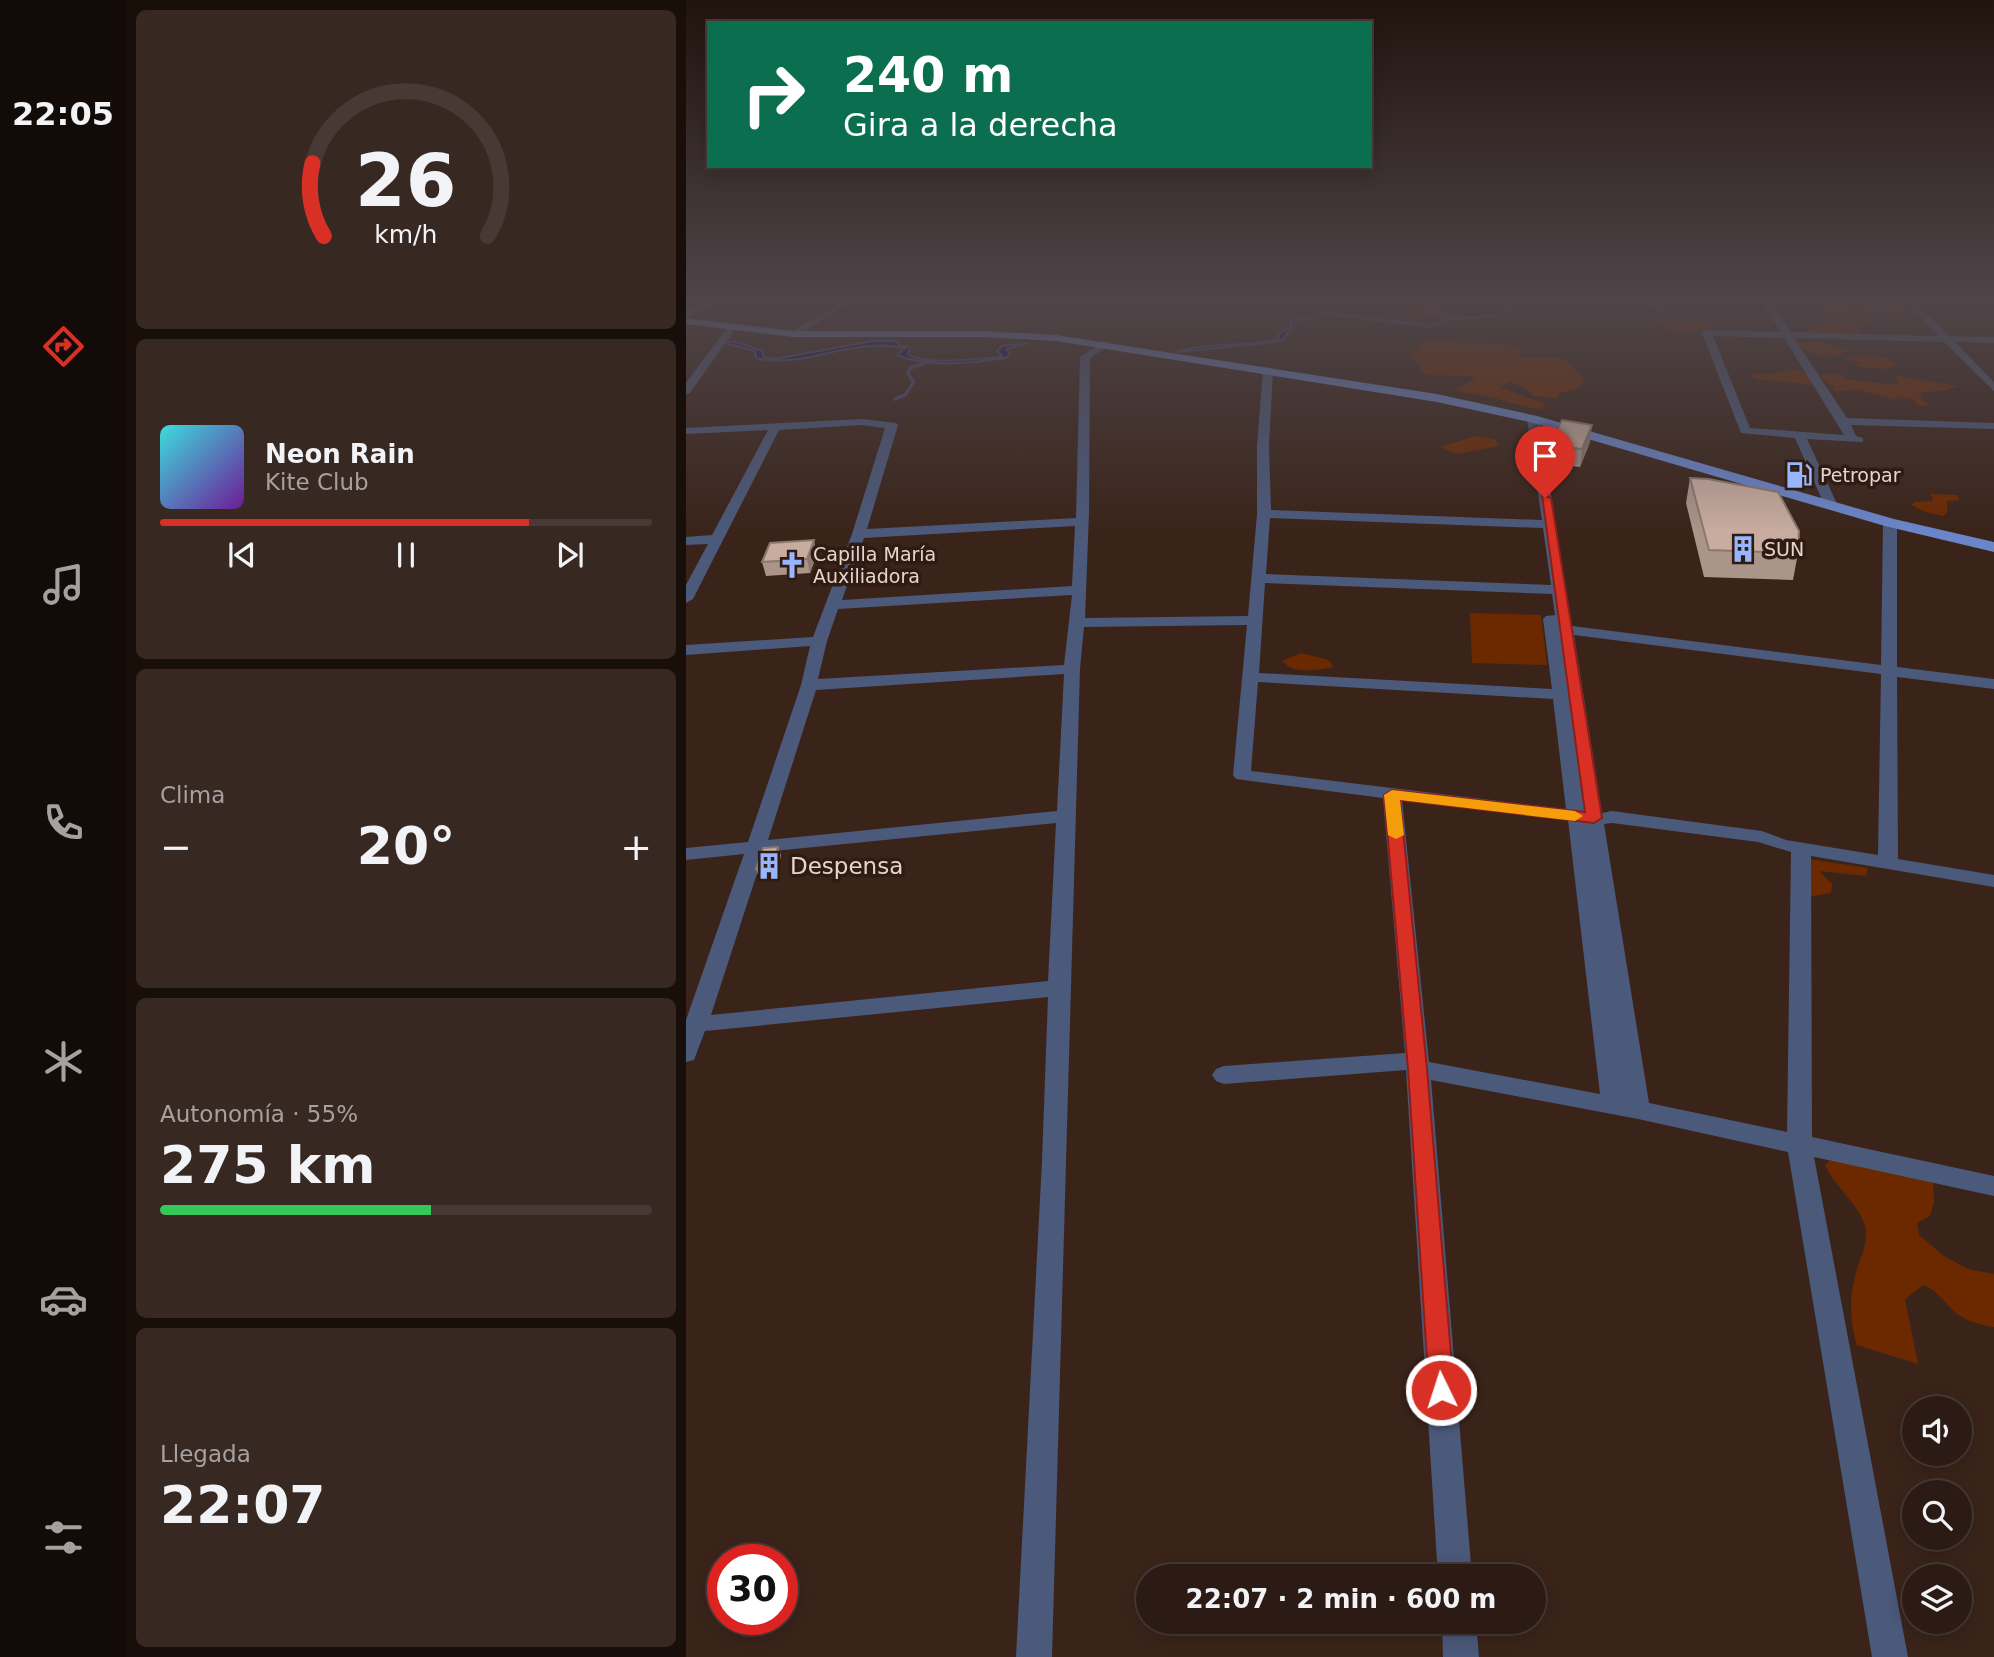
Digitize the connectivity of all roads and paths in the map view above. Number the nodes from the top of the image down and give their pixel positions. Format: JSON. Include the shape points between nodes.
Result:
{"nodes":[{"id":1,"x":1085,"y":377,"type":"edge"},
{"id":2,"x":1268,"y":377,"type":"edge"},
{"id":3,"x":1312,"y":377,"type":"edge"},
{"id":4,"x":1724,"y":377,"type":"edge"},
{"id":5,"x":1816,"y":377,"type":"edge"},
{"id":6,"x":1529,"y":418,"type":"junction"},
{"id":7,"x":1843,"y":421,"type":"junction"},
{"id":8,"x":1994,"y":426,"type":"edge"},
{"id":9,"x":775,"y":427,"type":"junction"},
{"id":10,"x":686,"y":431,"type":"edge"},
{"id":11,"x":1800,"y":436,"type":"junction"},
{"id":12,"x":1831,"y":506,"type":"junction"},
{"id":13,"x":1264,"y":514,"type":"junction"},
{"id":14,"x":1082,"y":522,"type":"junction"},
{"id":15,"x":1890,"y":523,"type":"junction"},
{"id":16,"x":1544,"y":524,"type":"junction"},
{"id":17,"x":859,"y":534,"type":"junction"},
{"id":18,"x":718,"y":539,"type":"junction"},
{"id":19,"x":686,"y":541,"type":"edge"},
{"id":20,"x":1994,"y":547,"type":"edge"},
{"id":21,"x":1258,"y":578,"type":"junction"},
{"id":22,"x":1553,"y":589,"type":"junction"},
{"id":23,"x":1078,"y":590,"type":"junction"},
{"id":24,"x":686,"y":599,"type":"edge"},
{"id":25,"x":833,"y":605,"type":"junction"},
{"id":26,"x":1255,"y":620,"type":"junction"},
{"id":27,"x":1077,"y":623,"type":"junction"},
{"id":28,"x":1558,"y":628,"type":"junction"},
{"id":29,"x":820,"y":641,"type":"junction"},
{"id":30,"x":686,"y":650,"type":"edge"},
{"id":31,"x":1072,"y":669,"type":"junction"},
{"id":32,"x":1890,"y":671,"type":"junction"},
{"id":33,"x":1250,"y":677,"type":"junction"},
{"id":34,"x":1994,"y":684,"type":"edge"},
{"id":35,"x":809,"y":685,"type":"junction"},
{"id":36,"x":1568,"y":694,"type":"junction"},
{"id":37,"x":1392,"y":795,"type":"junction"},
{"id":38,"x":1065,"y":816,"type":"junction"},
{"id":39,"x":1591,"y":818,"type":"junction"},
{"id":40,"x":756,"y":847,"type":"junction"},
{"id":41,"x":1791,"y":847,"type":"junction"},
{"id":42,"x":686,"y":854,"type":"edge"},
{"id":43,"x":1888,"y":864,"type":"junction"},
{"id":44,"x":1994,"y":881,"type":"edge"},
{"id":45,"x":1059,"y":988,"type":"junction"},
{"id":46,"x":695,"y":1013,"type":"edge"},
{"id":47,"x":686,"y":1054,"type":"edge"},
{"id":48,"x":1417,"y":1065,"type":"junction"},
{"id":49,"x":1224,"y":1075,"type":"dead end"},
{"id":50,"x":1626,"y":1108,"type":"junction"},
{"id":51,"x":1799,"y":1143,"type":"junction"},
{"id":52,"x":1994,"y":1186,"type":"edge"},
{"id":53,"x":1454,"y":1564,"type":"edge"},
{"id":54,"x":1460,"y":1634,"type":"edge"},
{"id":55,"x":1034,"y":1657,"type":"edge"},
{"id":56,"x":1461,"y":1657,"type":"edge"},
{"id":57,"x":1890,"y":1657,"type":"edge"}],
"edges":[{"from":1,"to":14,"type":"street"},
{"from":2,"to":13,"type":"street"},
{"from":3,"to":6,"type":"main road"},
{"from":4,"to":11,"type":"street","via":[[1745,431]]},
{"from":5,"to":7,"type":"street"},
{"from":6,"to":12,"type":"main road"},
{"from":6,"to":16,"type":"street"},
{"from":7,"to":8,"type":"street"},
{"from":7,"to":11,"type":"street","via":[[1855,440]]},
{"from":9,"to":10,"type":"street"},
{"from":9,"to":17,"type":"street","via":[[862,422],[892,425]]},
{"from":9,"to":18,"type":"street"},
{"from":11,"to":12,"type":"street"},
{"from":12,"to":15,"type":"main road"},
{"from":13,"to":16,"type":"street"},
{"from":13,"to":21,"type":"street"},
{"from":14,"to":17,"type":"street"},
{"from":14,"to":23,"type":"street"},
{"from":15,"to":20,"type":"main road"},
{"from":15,"to":32,"type":"street"},
{"from":16,"to":22,"type":"street"},
{"from":17,"to":25,"type":"street"},
{"from":18,"to":19,"type":"street"},
{"from":18,"to":24,"type":"street"},
{"from":21,"to":22,"type":"street"},
{"from":21,"to":26,"type":"street"},
{"from":22,"to":28,"type":"street"},
{"from":23,"to":25,"type":"street"},
{"from":23,"to":27,"type":"street"},
{"from":25,"to":29,"type":"street"},
{"from":26,"to":27,"type":"street"},
{"from":26,"to":33,"type":"street"},
{"from":27,"to":31,"type":"street"},
{"from":28,"to":32,"type":"street"},
{"from":28,"to":36,"type":"street"},
{"from":29,"to":30,"type":"street"},
{"from":29,"to":35,"type":"street"},
{"from":31,"to":35,"type":"street"},
{"from":31,"to":38,"type":"street"},
{"from":32,"to":34,"type":"street"},
{"from":32,"to":43,"type":"street"},
{"from":33,"to":36,"type":"street"},
{"from":33,"to":37,"type":"street","via":[[1242,775]]},
{"from":35,"to":40,"type":"street"},
{"from":36,"to":39,"type":"street"},
{"from":37,"to":39,"type":"street"},
{"from":37,"to":48,"type":"street"},
{"from":38,"to":40,"type":"street"},
{"from":38,"to":45,"type":"street"},
{"from":39,"to":41,"type":"street"},
{"from":39,"to":50,"type":"street"},
{"from":40,"to":42,"type":"street"},
{"from":40,"to":46,"type":"street"},
{"from":41,"to":43,"type":"street"},
{"from":41,"to":51,"type":"street"},
{"from":43,"to":44,"type":"street"},
{"from":45,"to":46,"type":"street"},
{"from":45,"to":55,"type":"street"},
{"from":46,"to":47,"type":"street"},
{"from":48,"to":49,"type":"street"},
{"from":48,"to":50,"type":"street"},
{"from":48,"to":53,"type":"street"},
{"from":50,"to":51,"type":"street"},
{"from":51,"to":52,"type":"street"},
{"from":51,"to":57,"type":"street"},
{"from":54,"to":56,"type":"street"}]}
